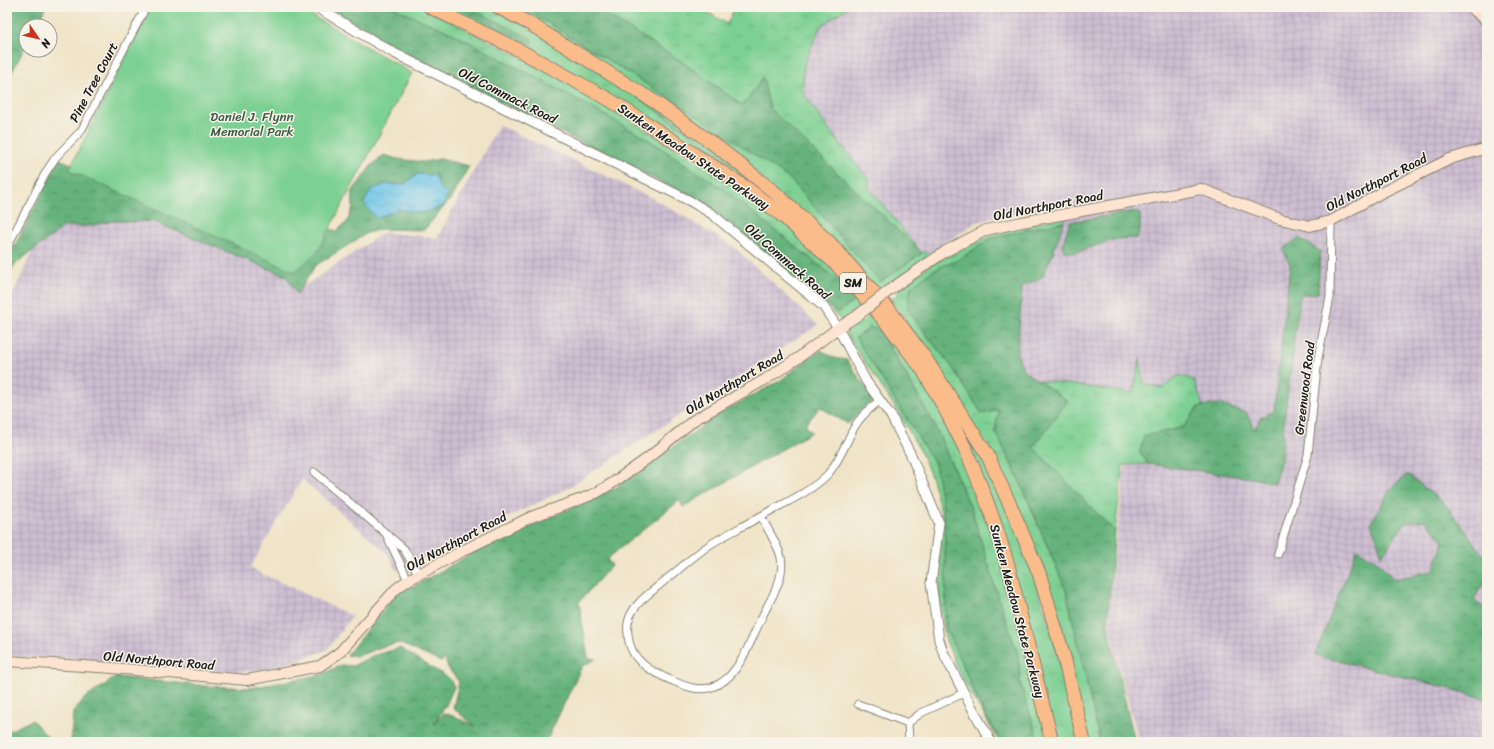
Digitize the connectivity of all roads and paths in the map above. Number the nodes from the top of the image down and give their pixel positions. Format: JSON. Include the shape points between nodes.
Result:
{"nodes":[{"id":1,"x":146,"y":7,"type":"edge"},
{"id":2,"x":316,"y":7,"type":"edge"},
{"id":3,"x":430,"y":7,"type":"edge"},
{"id":4,"x":498,"y":7,"type":"edge"},
{"id":5,"x":1470,"y":7,"type":"edge"},
{"id":6,"x":1487,"y":21,"type":"edge"},
{"id":7,"x":1487,"y":148,"type":"edge"},
{"id":8,"x":1331,"y":221,"type":"junction"},
{"id":9,"x":7,"y":248,"type":"edge"},
{"id":10,"x":838,"y":328,"type":"junction"},
{"id":11,"x":880,"y":400,"type":"junction"},
{"id":12,"x":314,"y":472,"type":"dead end"},
{"id":13,"x":761,"y":516,"type":"junction"},
{"id":14,"x":385,"y":532,"type":"junction"},
{"id":15,"x":1278,"y":554,"type":"dead end"},
{"id":16,"x":419,"y":575,"type":"junction"},
{"id":17,"x":408,"y":580,"type":"junction"},
{"id":18,"x":7,"y":661,"type":"edge"},
{"id":19,"x":964,"y":693,"type":"junction"},
{"id":20,"x":858,"y":704,"type":"dead end"},
{"id":21,"x":908,"y":723,"type":"junction"},
{"id":22,"x":909,"y":742,"type":"edge"},
{"id":23,"x":991,"y":742,"type":"edge"},
{"id":24,"x":1052,"y":742,"type":"edge"},
{"id":25,"x":1084,"y":742,"type":"edge"}],
"edges":[{"from":1,"to":9,"type":"street","name":"Pine Tree Court","via":[[80,131],[46,172]]},
{"from":2,"to":10,"type":"street","name":"Old Commack Road","via":[[394,53],[712,214],[823,306]]},
{"from":3,"to":24,"type":"highway","name":"Sunken Meadow State Parkway","number":"SM","via":[[515,48],[610,100],[748,189],[784,217],[837,265],[890,327],[923,370],[944,407],[966,450],[984,494],[1009,569]]},
{"from":4,"to":25,"type":"highway","name":"Sunken Meadow State Parkway","number":"SM","via":[[532,25],[655,102],[720,148],[773,190],[830,243],[891,312],[925,358],[987,454],[1014,514],[1039,573],[1064,657]]},
{"from":5,"to":6,"type":"main road"},
{"from":7,"to":8,"type":"main road","name":"Old Northport Road","via":[[1450,159]]},
{"from":8,"to":10,"type":"main road","name":"Old Northport Road","bridge":true,"via":[[1310,226],[1280,219],[1201,190],[1022,222],[986,230],[946,251]]},
{"from":8,"to":15,"type":"street","name":"Greenwood Road","via":[[1330,297],[1318,358],[1308,455]]},
{"from":10,"to":11,"type":"street","name":"Old Commack Road","via":[[866,381]]},
{"from":10,"to":16,"type":"main road","name":"Old Northport Road","via":[[766,379],[694,420],[648,458],[611,484],[579,500],[531,517]]},
{"from":11,"to":13,"type":"street","via":[[858,421],[835,464],[819,482]]},
{"from":11,"to":19,"type":"street","name":"Old Commack Road","via":[[905,443],[939,523],[931,583],[936,626],[943,652]]},
{"from":12,"to":14,"type":"street"},
{"from":13,"to":13,"type":"street","via":[[710,545],[639,602],[631,615],[627,629],[628,643],[632,653],[649,670],[698,690],[719,684],[735,669],[776,588],[782,570],[779,552]]},
{"from":14,"to":16,"type":"street","via":[[404,549]]},
{"from":14,"to":17,"type":"street"},
{"from":16,"to":17,"type":"main road","name":"Old Northport Road"},
{"from":17,"to":18,"type":"main road","name":"Old Northport Road","via":[[396,589],[340,652],[320,666],[247,680]]},
{"from":19,"to":21,"type":"street","via":[[921,713]]},
{"from":19,"to":23,"type":"street","name":"Old Commack Road"},
{"from":20,"to":21,"type":"street"},
{"from":21,"to":22,"type":"street"}]}
